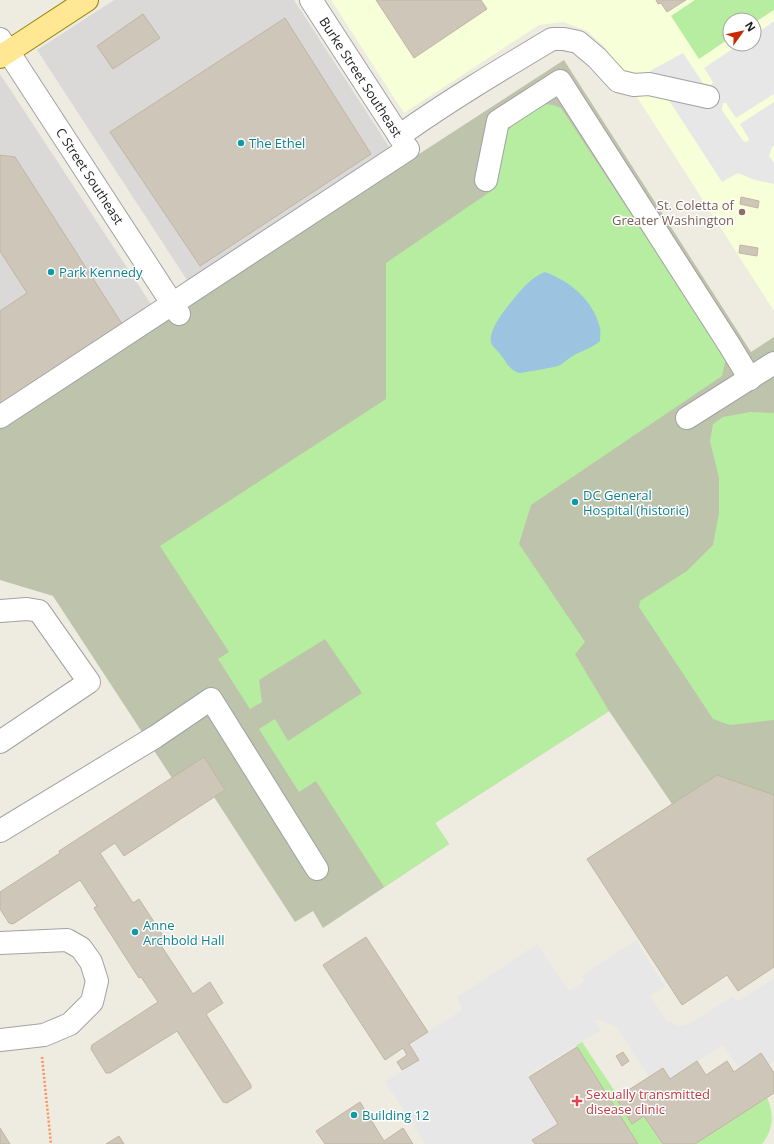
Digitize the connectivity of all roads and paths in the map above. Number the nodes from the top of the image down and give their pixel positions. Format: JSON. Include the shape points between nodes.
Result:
{"nodes":[{"id":1,"x":87,"y":0,"type":"edge"},
{"id":2,"x":311,"y":0,"type":"edge"},
{"id":3,"x":3,"y":49,"type":"edge"},
{"id":4,"x":708,"y":97,"type":"dead end"},
{"id":5,"x":406,"y":146,"type":"junction"},
{"id":6,"x":486,"y":180,"type":"dead end"},
{"id":7,"x":176,"y":309,"type":"junction"},
{"id":8,"x":774,"y":363,"type":"edge"},
{"id":9,"x":750,"y":379,"type":"junction"},
{"id":10,"x":0,"y":417,"type":"edge"},
{"id":11,"x":687,"y":418,"type":"dead end"},
{"id":12,"x":0,"y":609,"type":"edge"},
{"id":13,"x":0,"y":742,"type":"edge"},
{"id":14,"x":0,"y":831,"type":"edge"},
{"id":15,"x":317,"y":869,"type":"dead end"},
{"id":16,"x":0,"y":943,"type":"edge"},
{"id":17,"x":0,"y":1040,"type":"edge"},
{"id":18,"x":42,"y":1054,"type":"dead end"},
{"id":19,"x":51,"y":1144,"type":"edge"}],
"edges":[{"from":1,"to":3,"type":"main road"},
{"from":2,"to":5,"type":"street","name":"Burke Street Southeast"},
{"from":3,"to":7,"type":"street","name":"C Street Southeast"},
{"from":4,"to":5,"type":"street","via":[[648,84],[618,82],[597,58],[578,42],[552,39],[460,95]]},
{"from":5,"to":7,"type":"street"},
{"from":6,"to":9,"type":"street","via":[[498,121],[560,81]]},
{"from":7,"to":10,"type":"street"},
{"from":8,"to":9,"type":"street"},
{"from":9,"to":11,"type":"street"},
{"from":12,"to":13,"type":"street","via":[[39,611],[89,682]]},
{"from":14,"to":15,"type":"street","via":[[155,737],[211,699]]},
{"from":16,"to":17,"type":"street","via":[[67,940],[80,948],[91,962],[97,982],[92,1002],[70,1024],[44,1035]]},
{"from":18,"to":19,"type":"path"}]}
